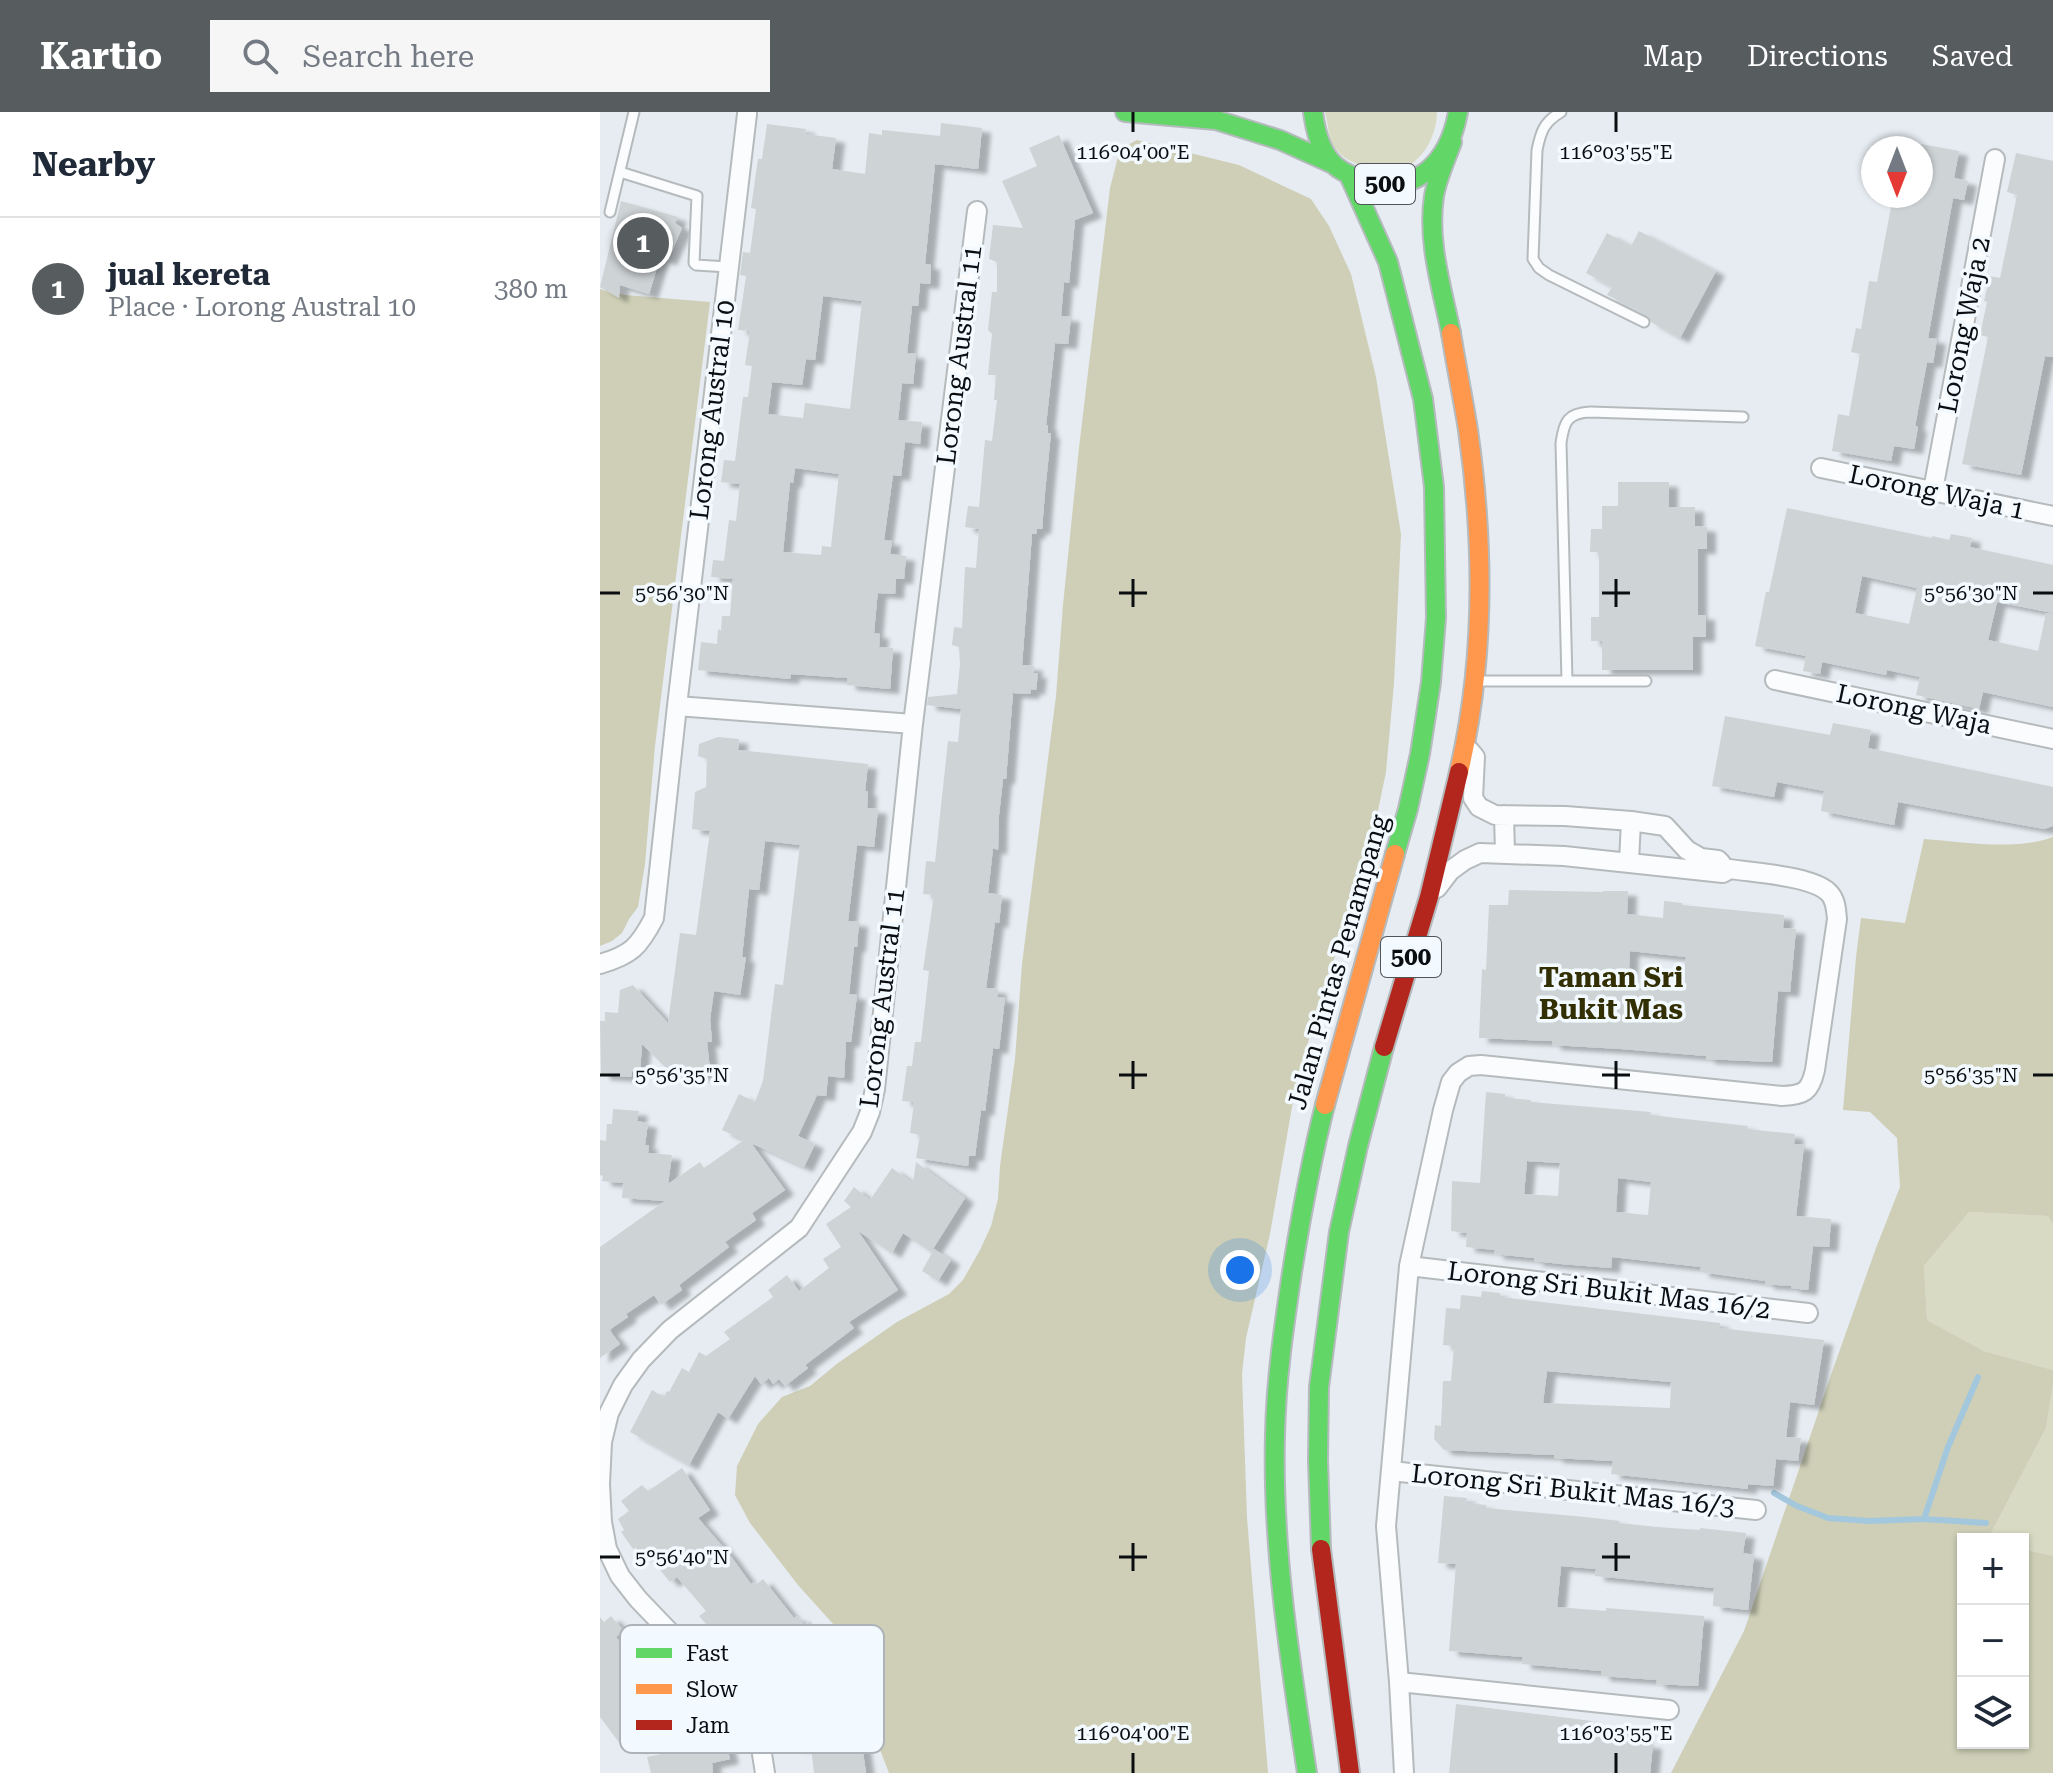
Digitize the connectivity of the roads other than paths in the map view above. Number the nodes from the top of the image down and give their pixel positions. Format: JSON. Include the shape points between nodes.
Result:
{"nodes":[{"id":1,"x":634,"y":112,"type":"edge"},
{"id":2,"x":1125,"y":112,"type":"edge"},
{"id":3,"x":1313,"y":112,"type":"edge"},
{"id":4,"x":1458,"y":112,"type":"edge"},
{"id":5,"x":1561,"y":112,"type":"edge"},
{"id":6,"x":747,"y":114,"type":"edge"},
{"id":7,"x":1452,"y":142,"type":"junction"},
{"id":8,"x":1995,"y":159,"type":"dead end"},
{"id":9,"x":1331,"y":163,"type":"junction"},
{"id":10,"x":620,"y":172,"type":"junction"},
{"id":11,"x":1349,"y":175,"type":"junction"},
{"id":12,"x":977,"y":211,"type":"dead end"},
{"id":13,"x":610,"y":212,"type":"dead end"},
{"id":14,"x":728,"y":267,"type":"junction"},
{"id":15,"x":1644,"y":322,"type":"dead end"},
{"id":16,"x":1743,"y":417,"type":"dead end"},
{"id":17,"x":1821,"y":468,"type":"dead end"},
{"id":18,"x":1933,"y":490,"type":"junction"},
{"id":19,"x":2053,"y":516,"type":"edge"},
{"id":20,"x":1775,"y":680,"type":"dead end"},
{"id":21,"x":1474,"y":681,"type":"junction"},
{"id":22,"x":1567,"y":681,"type":"junction"},
{"id":23,"x":1646,"y":681,"type":"dead end"},
{"id":24,"x":677,"y":706,"type":"junction"},
{"id":25,"x":913,"y":724,"type":"junction"},
{"id":26,"x":2053,"y":739,"type":"edge"},
{"id":27,"x":1465,"y":746,"type":"junction"},
{"id":28,"x":1504,"y":815,"type":"junction"},
{"id":29,"x":1631,"y":821,"type":"junction"},
{"id":30,"x":1505,"y":853,"type":"junction"},
{"id":31,"x":1629,"y":862,"type":"junction"},
{"id":32,"x":1730,"y":869,"type":"junction"},
{"id":33,"x":1429,"y":897,"type":"junction"},
{"id":34,"x":600,"y":964,"type":"edge"},
{"id":35,"x":1409,"y":1266,"type":"junction"},
{"id":36,"x":1808,"y":1313,"type":"dead end"},
{"id":37,"x":601,"y":1442,"type":"edge"},
{"id":38,"x":1391,"y":1471,"type":"junction"},
{"id":39,"x":1756,"y":1510,"type":"dead end"},
{"id":40,"x":663,"y":1625,"type":"edge"},
{"id":41,"x":1399,"y":1682,"type":"junction"},
{"id":42,"x":1669,"y":1710,"type":"dead end"},
{"id":43,"x":762,"y":1753,"type":"edge"},
{"id":44,"x":765,"y":1773,"type":"edge"},
{"id":45,"x":1307,"y":1773,"type":"edge"},
{"id":46,"x":1350,"y":1773,"type":"edge"},
{"id":47,"x":1404,"y":1773,"type":"edge"}],
"edges":[{"from":1,"to":10,"type":"lane"},
{"from":2,"to":9,"type":"main road","number":"500","via":[[1216,120]]},
{"from":3,"to":9,"type":"main road","number":"500"},
{"from":4,"to":7,"type":"main road","number":"500"},
{"from":5,"to":15,"type":"lane","via":[[1549,119],[1537,150],[1533,259],[1549,275]]},
{"from":6,"to":14,"type":"street","name":"Lorong Austral 10"},
{"from":7,"to":11,"type":"main road","number":"500","via":[[1434,166],[1408,181],[1377,184]]},
{"from":7,"to":21,"type":"main road","number":"500","via":[[1434,194],[1432,227],[1468,430],[1477,523]]},
{"from":8,"to":18,"type":"street","name":"Lorong Waja 2"},
{"from":9,"to":11,"type":"main road","number":"500"},
{"from":10,"to":13,"type":"lane"},
{"from":10,"to":14,"type":"lane","via":[[697,196],[694,263]]},
{"from":11,"to":45,"type":"main road","name":"Jalan Pintas Penampang","number":"500","via":[[1388,262],[1423,399],[1434,487],[1436,618],[1431,682],[1408,809],[1316,1138],[1277,1389],[1278,1553]]},
{"from":12,"to":25,"type":"street","name":"Lorong Austral 11"},
{"from":14,"to":24,"type":"street","name":"Lorong Austral 10"},
{"from":16,"to":22,"type":"lane","via":[[1590,412],[1568,418],[1561,443]]},
{"from":17,"to":18,"type":"street","name":"Lorong Waja 1"},
{"from":18,"to":19,"type":"street","name":"Lorong Waja 1"},
{"from":20,"to":26,"type":"street","name":"Lorong Waja"},
{"from":21,"to":22,"type":"lane"},
{"from":21,"to":27,"type":"main road","number":"500"},
{"from":22,"to":23,"type":"lane"},
{"from":24,"to":25,"type":"street"},
{"from":24,"to":34,"type":"street","name":"Lorong Austral 10","via":[[654,918],[642,941],[622,957]]},
{"from":25,"to":37,"type":"street","name":"Lorong Austral 11","via":[[875,1089],[862,1132],[799,1228],[670,1330],[641,1360],[609,1413]]},
{"from":27,"to":28,"type":"street","via":[[1475,757],[1473,798],[1479,807]]},
{"from":27,"to":33,"type":"main road","number":"500"},
{"from":28,"to":29,"type":"street"},
{"from":28,"to":30,"type":"street"},
{"from":29,"to":31,"type":"street"},
{"from":29,"to":32,"type":"street","via":[[1665,826],[1687,850]]},
{"from":30,"to":31,"type":"street"},
{"from":30,"to":33,"type":"street","via":[[1480,853],[1465,860]]},
{"from":31,"to":32,"type":"street","via":[[1723,873]]},
{"from":32,"to":35,"type":"street","via":[[1807,880],[1831,895],[1836,905],[1815,1070],[1806,1091],[1782,1096],[1469,1066],[1451,1082]]},
{"from":33,"to":46,"type":"main road","number":"500","via":[[1358,1146],[1339,1232],[1319,1387],[1321,1545]]},
{"from":35,"to":36,"type":"street","name":"Lorong Sri Bukit Mas 16/2"},
{"from":35,"to":38,"type":"street"},
{"from":37,"to":40,"type":"street","name":"Lorong Austral 11","via":[[607,1549],[620,1576]]},
{"from":38,"to":39,"type":"street","name":"Lorong Sri Bukit Mas 16/3"},
{"from":38,"to":41,"type":"street","via":[[1386,1526]]},
{"from":41,"to":42,"type":"street"},
{"from":41,"to":47,"type":"street"},
{"from":43,"to":44,"type":"street","name":"Lorong Austral 11"}]}
